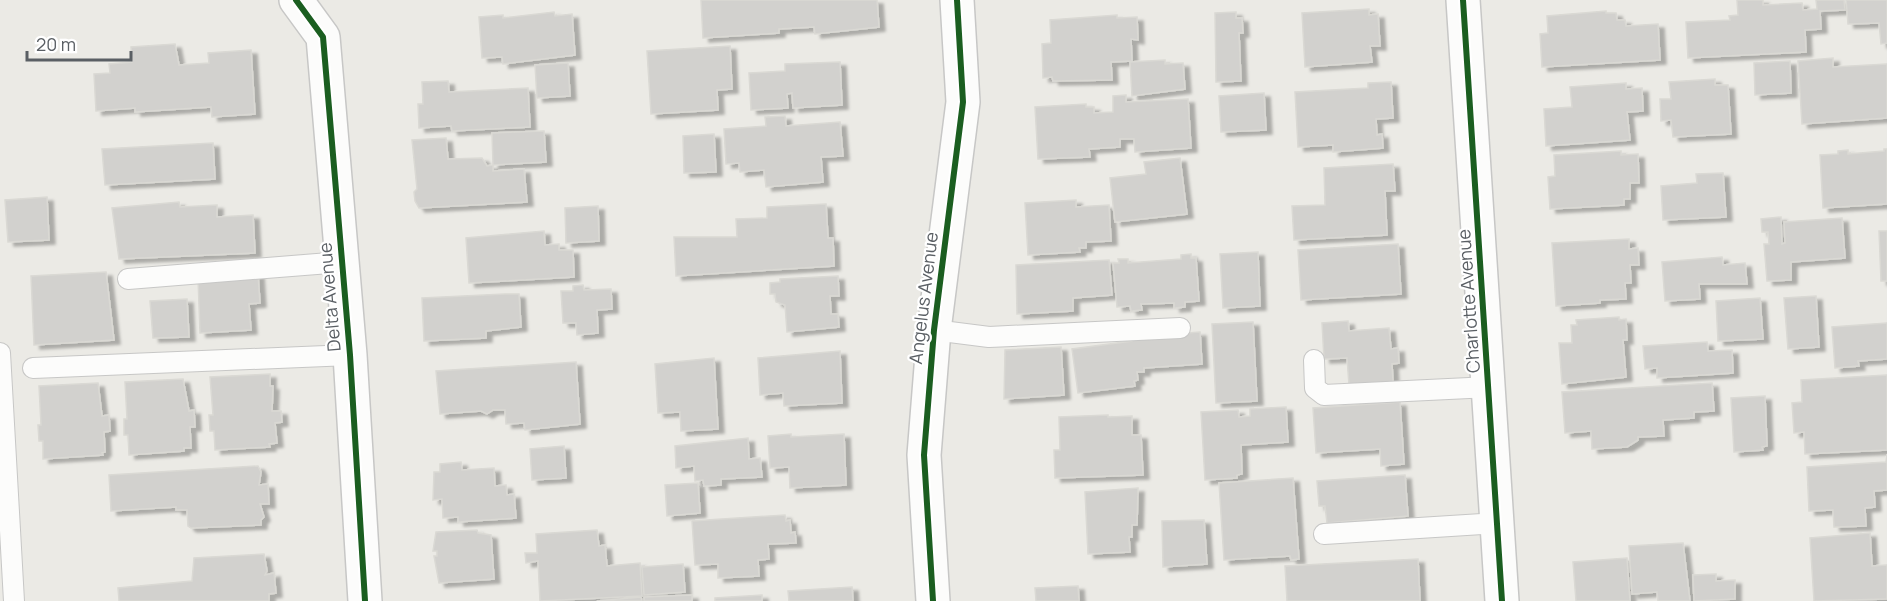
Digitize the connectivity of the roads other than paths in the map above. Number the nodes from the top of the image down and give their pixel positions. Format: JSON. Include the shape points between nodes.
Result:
{"nodes":[{"id":1,"x":296,"y":0,"type":"edge"},
{"id":2,"x":957,"y":0,"type":"edge"},
{"id":3,"x":1463,"y":0,"type":"edge"},
{"id":4,"x":342,"y":262,"type":"junction"},
{"id":5,"x":128,"y":279,"type":"dead end"},
{"id":6,"x":1180,"y":328,"type":"dead end"},
{"id":7,"x":934,"y":330,"type":"junction"},
{"id":8,"x":0,"y":353,"type":"edge"},
{"id":9,"x":350,"y":355,"type":"junction"},
{"id":10,"x":1314,"y":360,"type":"dead end"},
{"id":11,"x":33,"y":368,"type":"dead end"},
{"id":12,"x":1490,"y":387,"type":"junction"},
{"id":13,"x":1498,"y":523,"type":"junction"},
{"id":14,"x":1324,"y":534,"type":"dead end"},
{"id":15,"x":14,"y":601,"type":"edge"},
{"id":16,"x":364,"y":601,"type":"edge"},
{"id":17,"x":933,"y":601,"type":"edge"},
{"id":18,"x":1502,"y":601,"type":"edge"}],
"edges":[{"from":1,"to":4,"type":"street","name":"Delta Avenue","via":[[323,37]]},
{"from":2,"to":7,"type":"street","name":"Angelus Avenue","via":[[963,102]]},
{"from":3,"to":12,"type":"street","name":"Charlotte Avenue"},
{"from":4,"to":5,"type":"lane"},
{"from":4,"to":9,"type":"street","name":"Delta Avenue"},
{"from":6,"to":7,"type":"lane","via":[[989,337]]},
{"from":7,"to":17,"type":"street","name":"Angelus Avenue","via":[[924,456]]},
{"from":8,"to":15,"type":"lane"},
{"from":9,"to":11,"type":"lane"},
{"from":9,"to":16,"type":"street","name":"Delta Avenue"},
{"from":10,"to":12,"type":"lane","via":[[1316,388],[1324,395]]},
{"from":12,"to":13,"type":"street","name":"Charlotte Avenue"},
{"from":13,"to":14,"type":"lane"},
{"from":13,"to":18,"type":"street","name":"Charlotte Avenue"}]}
